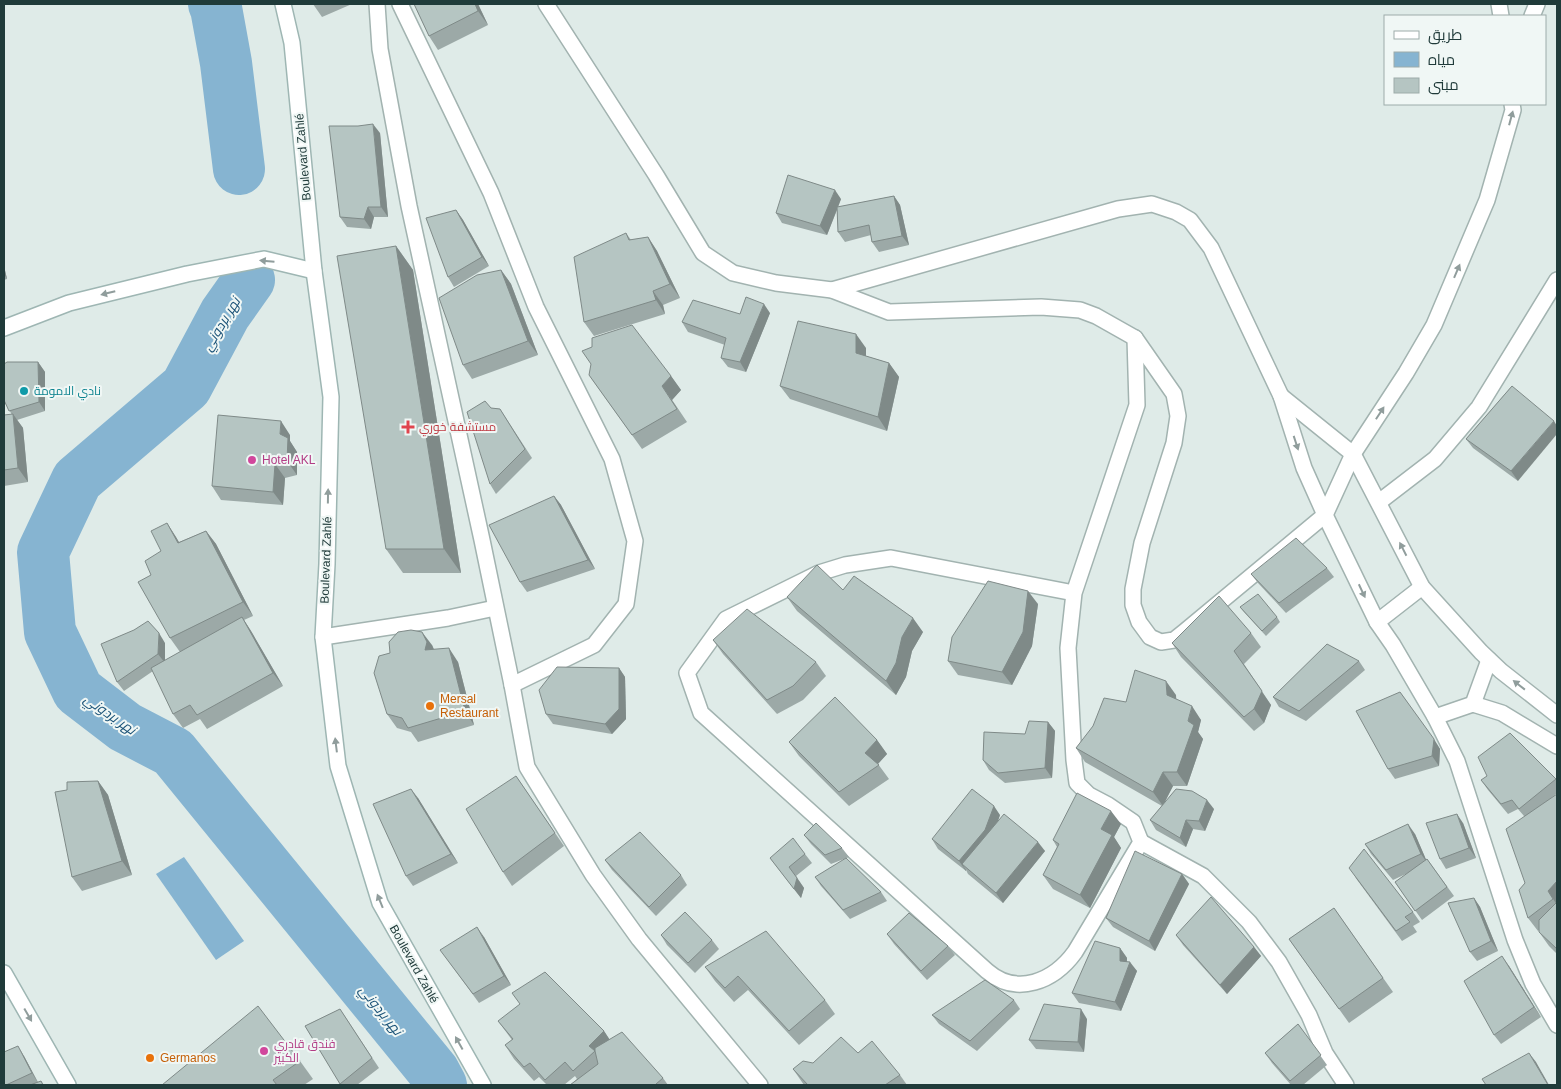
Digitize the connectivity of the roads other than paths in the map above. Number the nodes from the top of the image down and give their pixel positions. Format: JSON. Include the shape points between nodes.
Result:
{"nodes":[{"id":1,"x":284,"y":4,"type":"edge"},
{"id":2,"x":377,"y":4,"type":"edge"},
{"id":3,"x":400,"y":4,"type":"edge"},
{"id":4,"x":546,"y":4,"type":"edge"},
{"id":5,"x":1512,"y":105,"type":"edge"},
{"id":6,"x":314,"y":271,"type":"junction"},
{"id":7,"x":1557,"y":280,"type":"edge"},
{"id":8,"x":832,"y":290,"type":"junction"},
{"id":9,"x":4,"y":328,"type":"edge"},
{"id":10,"x":1135,"y":338,"type":"junction"},
{"id":11,"x":1282,"y":396,"type":"junction"},
{"id":12,"x":1353,"y":454,"type":"junction"},
{"id":13,"x":1379,"y":502,"type":"junction"},
{"id":14,"x":1325,"y":515,"type":"junction"},
{"id":15,"x":1422,"y":587,"type":"junction"},
{"id":16,"x":1074,"y":593,"type":"junction"},
{"id":17,"x":495,"y":608,"type":"junction"},
{"id":18,"x":1377,"y":622,"type":"junction"},
{"id":19,"x":323,"y":637,"type":"junction"},
{"id":20,"x":1489,"y":660,"type":"junction"},
{"id":21,"x":512,"y":685,"type":"junction"},
{"id":22,"x":1473,"y":704,"type":"junction"},
{"id":23,"x":1557,"y":715,"type":"edge"},
{"id":24,"x":1435,"y":717,"type":"junction"},
{"id":25,"x":1557,"y":746,"type":"edge"},
{"id":26,"x":1141,"y":842,"type":"junction"},
{"id":27,"x":4,"y":973,"type":"edge"},
{"id":28,"x":1557,"y":1025,"type":"edge"},
{"id":29,"x":68,"y":1085,"type":"edge"},
{"id":30,"x":483,"y":1085,"type":"edge"},
{"id":31,"x":760,"y":1085,"type":"edge"},
{"id":32,"x":1346,"y":1085,"type":"edge"}],
"edges":[{"from":1,"to":6,"type":"street","name":"Boulevard Zahlé","via":[[292,43]]},
{"from":2,"to":17,"type":"street","via":[[380,49],[409,206]]},
{"from":3,"to":21,"type":"street","via":[[491,193],[536,307],[612,460],[635,542],[626,604],[594,645]]},
{"from":4,"to":8,"type":"street","via":[[703,253],[733,273],[746,277]]},
{"from":12,"to":5,"type":"street","one_way":true,"via":[[1434,325],[1487,200]]},
{"from":6,"to":9,"type":"street","one_way":true,"via":[[264,259],[69,303]]},
{"from":19,"to":6,"type":"street","name":"Boulevard Zahlé","one_way":true,"via":[[331,396]]},
{"from":7,"to":13,"type":"street","via":[[1479,407],[1435,460]]},
{"from":8,"to":10,"type":"street","via":[[889,312],[1041,307],[1080,310]]},
{"from":8,"to":11,"type":"street","via":[[1118,209],[1152,204],[1190,220],[1211,248]]},
{"from":10,"to":14,"type":"street","via":[[1174,394],[1178,416],[1174,443],[1142,543],[1133,589],[1133,605],[1139,622],[1150,637],[1160,642],[1174,640]]},
{"from":10,"to":16,"type":"street","via":[[1136,405]]},
{"from":11,"to":12,"type":"street"},
{"from":11,"to":14,"type":"street","one_way":true,"via":[[1304,468]]},
{"from":12,"to":13,"type":"street"},
{"from":12,"to":14,"type":"street"},
{"from":15,"to":13,"type":"street","one_way":true},
{"from":14,"to":18,"type":"street","one_way":true},
{"from":15,"to":18,"type":"street"},
{"from":15,"to":20,"type":"street"},
{"from":16,"to":26,"type":"street","via":[[1068,648],[1077,782],[1089,795],[1133,822]]},
{"from":16,"to":26,"type":"street","via":[[891,558],[845,565],[818,573],[726,619],[688,673],[701,713],[979,965],[1006,983],[1027,984],[1046,978],[1066,964]]},
{"from":17,"to":19,"type":"street"},
{"from":17,"to":21,"type":"street"},
{"from":18,"to":24,"type":"street","via":[[1394,645]]},
{"from":30,"to":19,"type":"street","name":"Boulevard Zahlé","one_way":true,"via":[[380,903],[338,766]]},
{"from":20,"to":22,"type":"street"},
{"from":23,"to":20,"type":"street","one_way":true},
{"from":21,"to":31,"type":"street","via":[[527,767],[539,789],[593,875],[639,939]]},
{"from":22,"to":24,"type":"street"},
{"from":22,"to":25,"type":"street","via":[[1502,713]]},
{"from":24,"to":28,"type":"street","via":[[1457,761],[1533,984]]},
{"from":26,"to":32,"type":"street","via":[[1203,876],[1249,922],[1279,962]]},
{"from":27,"to":29,"type":"street","one_way":true}]}
